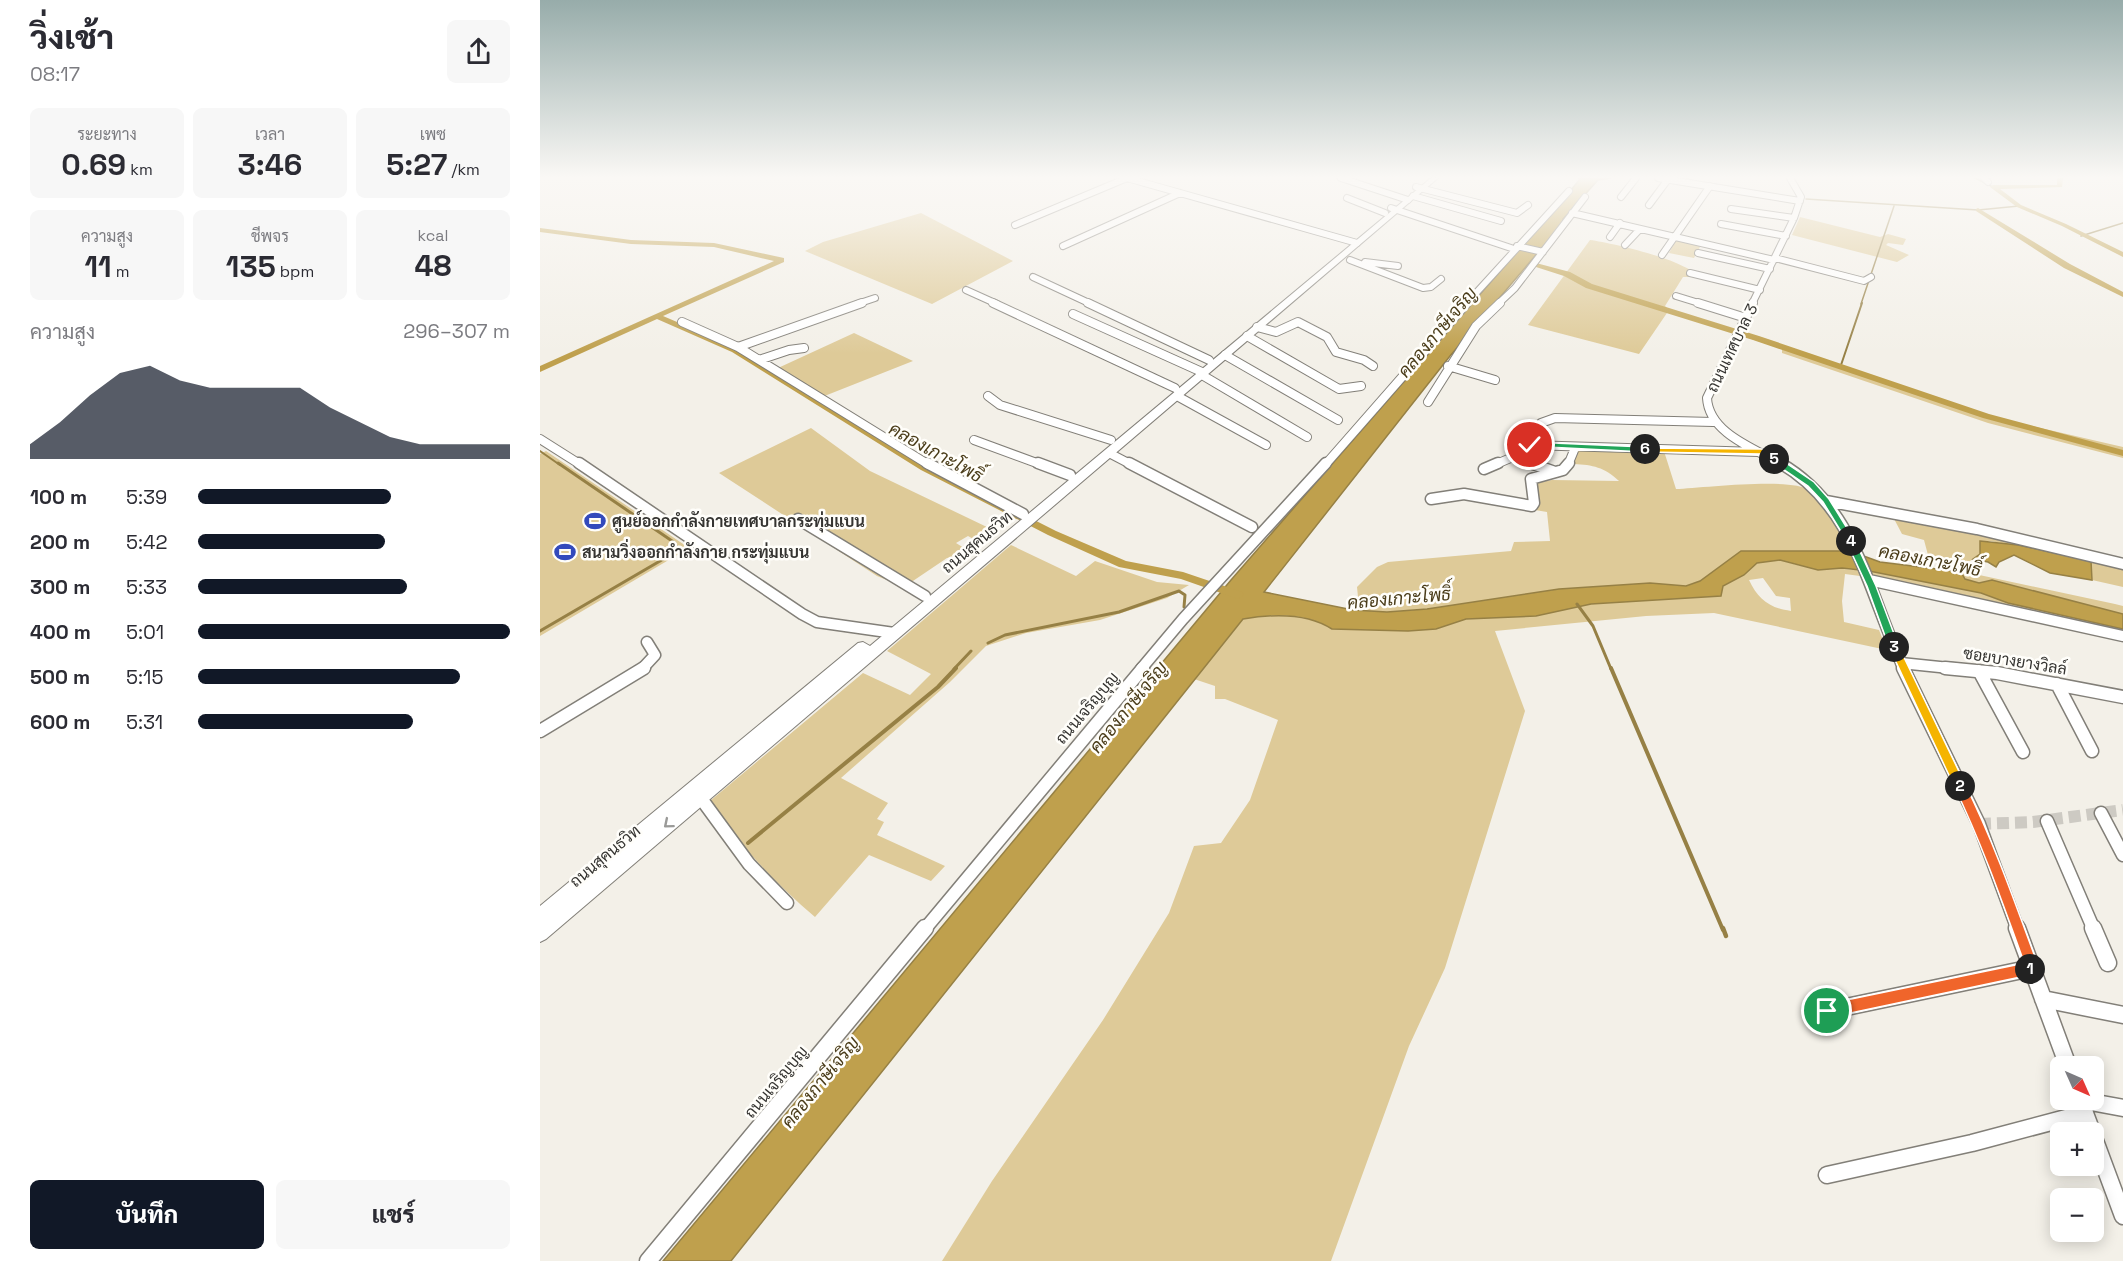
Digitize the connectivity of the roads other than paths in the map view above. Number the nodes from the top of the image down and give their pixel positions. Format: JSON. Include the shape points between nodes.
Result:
{"nodes":[{"id":1,"x":1786,"y":236,"type":"edge"},
{"id":2,"x":1083,"y":237,"type":"edge"},
{"id":3,"x":1336,"y":237,"type":"edge"},
{"id":4,"x":1360,"y":237,"type":"edge"},
{"id":5,"x":1494,"y":237,"type":"edge"},
{"id":6,"x":1526,"y":237,"type":"edge"},
{"id":7,"x":1553,"y":237,"type":"edge"},
{"id":8,"x":1633,"y":237,"type":"edge"},
{"id":9,"x":1668,"y":237,"type":"edge"},
{"id":10,"x":1672,"y":238,"type":"junction"},
{"id":11,"x":1354,"y":242,"type":"junction"},
{"id":12,"x":1625,"y":245,"type":"dead end"},
{"id":13,"x":1063,"y":246,"type":"dead end"},
{"id":14,"x":1517,"y":247,"type":"junction"},
{"id":15,"x":1542,"y":251,"type":"junction"},
{"id":16,"x":1698,"y":253,"type":"dead end"},
{"id":17,"x":1662,"y":255,"type":"dead end"},
{"id":18,"x":1345,"y":259,"type":"junction"},
{"id":19,"x":1774,"y":259,"type":"junction"},
{"id":20,"x":1398,"y":266,"type":"dead end"},
{"id":21,"x":1770,"y":269,"type":"junction"},
{"id":22,"x":1690,"y":273,"type":"dead end"},
{"id":23,"x":1033,"y":277,"type":"dead end"},
{"id":24,"x":1871,"y":277,"type":"dead end"},
{"id":25,"x":1441,"y":279,"type":"dead end"},
{"id":26,"x":966,"y":290,"type":"dead end"},
{"id":27,"x":1760,"y":290,"type":"junction"},
{"id":28,"x":1676,"y":296,"type":"dead end"},
{"id":29,"x":875,"y":298,"type":"dead end"},
{"id":30,"x":1073,"y":314,"type":"dead end"},
{"id":31,"x":1746,"y":318,"type":"junction"},
{"id":32,"x":682,"y":322,"type":"dead end"},
{"id":33,"x":1252,"y":331,"type":"junction"},
{"id":34,"x":738,"y":347,"type":"junction"},
{"id":35,"x":804,"y":348,"type":"dead end"},
{"id":36,"x":1224,"y":355,"type":"junction"},
{"id":37,"x":759,"y":360,"type":"junction"},
{"id":38,"x":1209,"y":360,"type":"junction"},
{"id":39,"x":1373,"y":366,"type":"dead end"},
{"id":40,"x":1449,"y":366,"type":"junction"},
{"id":41,"x":1200,"y":373,"type":"junction"},
{"id":42,"x":1495,"y":380,"type":"dead end"},
{"id":43,"x":1361,"y":386,"type":"dead end"},
{"id":44,"x":1176,"y":392,"type":"junction"},
{"id":45,"x":988,"y":396,"type":"dead end"},
{"id":46,"x":1428,"y":402,"type":"dead end"},
{"id":47,"x":1338,"y":420,"type":"dead end"},
{"id":48,"x":1713,"y":422,"type":"junction"},
{"id":49,"x":1307,"y":437,"type":"dead end"},
{"id":50,"x":540,"y":439,"type":"edge"},
{"id":51,"x":974,"y":440,"type":"dead end"},
{"id":52,"x":1266,"y":445,"type":"dead end"},
{"id":53,"x":1110,"y":446,"type":"junction"},
{"id":54,"x":1575,"y":448,"type":"junction"},
{"id":55,"x":1762,"y":452,"type":"junction"},
{"id":56,"x":1484,"y":469,"type":"dead end"},
{"id":57,"x":1556,"y":472,"type":"junction"},
{"id":58,"x":1070,"y":475,"type":"junction"},
{"id":59,"x":1431,"y":499,"type":"dead end"},
{"id":60,"x":1826,"y":501,"type":"junction"},
{"id":61,"x":1023,"y":514,"type":"junction"},
{"id":62,"x":798,"y":519,"type":"dead end"},
{"id":63,"x":1252,"y":527,"type":"dead end"},
{"id":64,"x":2123,"y":564,"type":"edge"},
{"id":65,"x":1868,"y":577,"type":"junction"},
{"id":66,"x":925,"y":596,"type":"junction"},
{"id":67,"x":888,"y":632,"type":"junction"},
{"id":68,"x":2123,"y":636,"type":"edge"},
{"id":69,"x":647,"y":642,"type":"dead end"},
{"id":70,"x":1901,"y":663,"type":"junction"},
{"id":71,"x":1979,"y":671,"type":"junction"},
{"id":72,"x":2057,"y":684,"type":"junction"},
{"id":73,"x":2123,"y":697,"type":"edge"},
{"id":74,"x":540,"y":731,"type":"edge"},
{"id":75,"x":2092,"y":751,"type":"dead end"},
{"id":76,"x":2023,"y":752,"type":"dead end"},
{"id":77,"x":700,"y":797,"type":"junction"},
{"id":78,"x":2101,"y":813,"type":"dead end"},
{"id":79,"x":2047,"y":820,"type":"dead end"},
{"id":80,"x":2123,"y":855,"type":"edge"},
{"id":81,"x":787,"y":903,"type":"dead end"},
{"id":82,"x":540,"y":917,"type":"edge"},
{"id":83,"x":540,"y":933,"type":"edge"},
{"id":84,"x":2108,"y":963,"type":"dead end"},
{"id":85,"x":2032,"y":968,"type":"junction"},
{"id":86,"x":2043,"y":999,"type":"junction"},
{"id":87,"x":1827,"y":1011,"type":"dead end"},
{"id":88,"x":2123,"y":1015,"type":"edge"},
{"id":89,"x":2064,"y":1056,"type":"edge"},
{"id":90,"x":2104,"y":1106,"type":"edge"},
{"id":91,"x":2123,"y":1108,"type":"edge"},
{"id":92,"x":2065,"y":1110,"type":"edge"},
{"id":93,"x":2104,"y":1165,"type":"edge"},
{"id":94,"x":1827,"y":1175,"type":"dead end"},
{"id":95,"x":2123,"y":1216,"type":"edge"},
{"id":96,"x":648,"y":1261,"type":"edge"}],
"edges":[{"from":1,"to":19,"type":"street","name":"ถนนเทศบาล 3"},
{"from":2,"to":13,"type":"street"},
{"from":3,"to":11,"type":"street"},
{"from":4,"to":11,"type":"main road","name":"ถนนสุคนธวิท"},
{"from":5,"to":14,"type":"street"},
{"from":6,"to":14,"type":"street","name":"ถนนเจริญบุญ"},
{"from":7,"to":15,"type":"street"},
{"from":8,"to":12,"type":"street"},
{"from":9,"to":10,"type":"street"},
{"from":10,"to":17,"type":"street"},
{"from":10,"to":19,"type":"street"},
{"from":11,"to":18,"type":"main road","name":"ถนนสุคนธวิท"},
{"from":11,"to":38,"type":"main road","name":"ถนนสุคนธวิท"},
{"from":14,"to":15,"type":"street"},
{"from":14,"to":96,"type":"street","name":"ถนนเจริญบุญ","via":[[1183,619]]},
{"from":15,"to":40,"type":"street","via":[[1515,288],[1476,326]]},
{"from":16,"to":21,"type":"street"},
{"from":18,"to":20,"type":"street"},
{"from":18,"to":25,"type":"street","via":[[1423,288]]},
{"from":18,"to":33,"type":"main road","name":"ถนนสุคนธวิท"},
{"from":19,"to":21,"type":"street","name":"ถนนเทศบาล 3"},
{"from":19,"to":24,"type":"street","via":[[1864,281]]},
{"from":21,"to":27,"type":"street","name":"ถนนเทศบาล 3"},
{"from":22,"to":27,"type":"street"},
{"from":23,"to":38,"type":"street"},
{"from":26,"to":44,"type":"street"},
{"from":27,"to":31,"type":"street","name":"ถนนเทศบาล 3"},
{"from":28,"to":31,"type":"street"},
{"from":29,"to":34,"type":"street"},
{"from":30,"to":41,"type":"street"},
{"from":31,"to":48,"type":"street","name":"ถนนเทศบาล 3","via":[[1707,398]]},
{"from":32,"to":34,"type":"street"},
{"from":33,"to":36,"type":"main road","name":"ถนนสุคนธวิท"},
{"from":33,"to":39,"type":"street","via":[[1276,333],[1298,322],[1327,337],[1336,352]]},
{"from":33,"to":43,"type":"street","via":[[1339,389]]},
{"from":34,"to":37,"type":"street"},
{"from":35,"to":37,"type":"street"},
{"from":36,"to":41,"type":"main road","name":"ถนนสุคนธวิท"},
{"from":36,"to":47,"type":"street"},
{"from":37,"to":61,"type":"street","via":[[936,469]]},
{"from":38,"to":41,"type":"main road","name":"ถนนสุคนธวิท"},
{"from":40,"to":42,"type":"street"},
{"from":40,"to":46,"type":"street"},
{"from":41,"to":44,"type":"main road","name":"ถนนสุคนธวิท"},
{"from":41,"to":49,"type":"street"},
{"from":44,"to":52,"type":"street"},
{"from":44,"to":53,"type":"main road","name":"ถนนสุคนธวิท"},
{"from":45,"to":53,"type":"street","via":[[1000,405]]},
{"from":48,"to":54,"type":"street","via":[[1555,418],[1541,423],[1524,441],[1530,445]]},
{"from":48,"to":55,"type":"street"},
{"from":50,"to":67,"type":"street","via":[[802,614],[817,622]]},
{"from":51,"to":58,"type":"street"},
{"from":53,"to":58,"type":"main road","name":"ถนนสุคนธวิท"},
{"from":53,"to":63,"type":"street"},
{"from":53,"to":67,"type":"main road","name":"ถนนสุคนธวิท"},
{"from":54,"to":55,"type":"street"},
{"from":54,"to":57,"type":"street","via":[[1567,467]]},
{"from":55,"to":60,"type":"street","via":[[1801,475]]},
{"from":56,"to":57,"type":"street","via":[[1513,457]]},
{"from":57,"to":59,"type":"street","via":[[1531,479],[1532,506],[1464,494]]},
{"from":58,"to":61,"type":"main road","name":"ถนนสุคนธวิท"},
{"from":60,"to":64,"type":"street","via":[[1977,529]]},
{"from":60,"to":65,"type":"street","via":[[1846,530]]},
{"from":61,"to":66,"type":"main road","name":"ถนนสุคนธวิท"},
{"from":62,"to":66,"type":"street"},
{"from":65,"to":68,"type":"street"},
{"from":65,"to":70,"type":"street"},
{"from":66,"to":67,"type":"main road","name":"ถนนสุคนธวิท"},
{"from":67,"to":77,"type":"main road","name":"ถนนสุคนธวิท"},
{"from":67,"to":82,"type":"main road","name":"ถนนสุคนธวิท"},
{"from":69,"to":74,"type":"street","via":[[655,655],[644,668]]},
{"from":70,"to":71,"type":"street","name":"ซอยบางยางวิลล์"},
{"from":70,"to":85,"type":"street","via":[[1979,824]]},
{"from":71,"to":72,"type":"street","name":"ซอยบางยางวิลล์"},
{"from":71,"to":76,"type":"street"},
{"from":72,"to":73,"type":"street","name":"ซอยบางยางวิลล์"},
{"from":72,"to":75,"type":"street"},
{"from":77,"to":81,"type":"street","via":[[749,864]]},
{"from":77,"to":83,"type":"main road","name":"ถนนสุคนธวิท","one_way":true},
{"from":78,"to":80,"type":"street"},
{"from":79,"to":84,"type":"street"},
{"from":85,"to":86,"type":"street"},
{"from":85,"to":87,"type":"street"},
{"from":86,"to":88,"type":"street"},
{"from":86,"to":89,"type":"street"},
{"from":90,"to":91,"type":"street"},
{"from":92,"to":94,"type":"street","via":[[1972,1143]]},
{"from":93,"to":95,"type":"street"}]}
